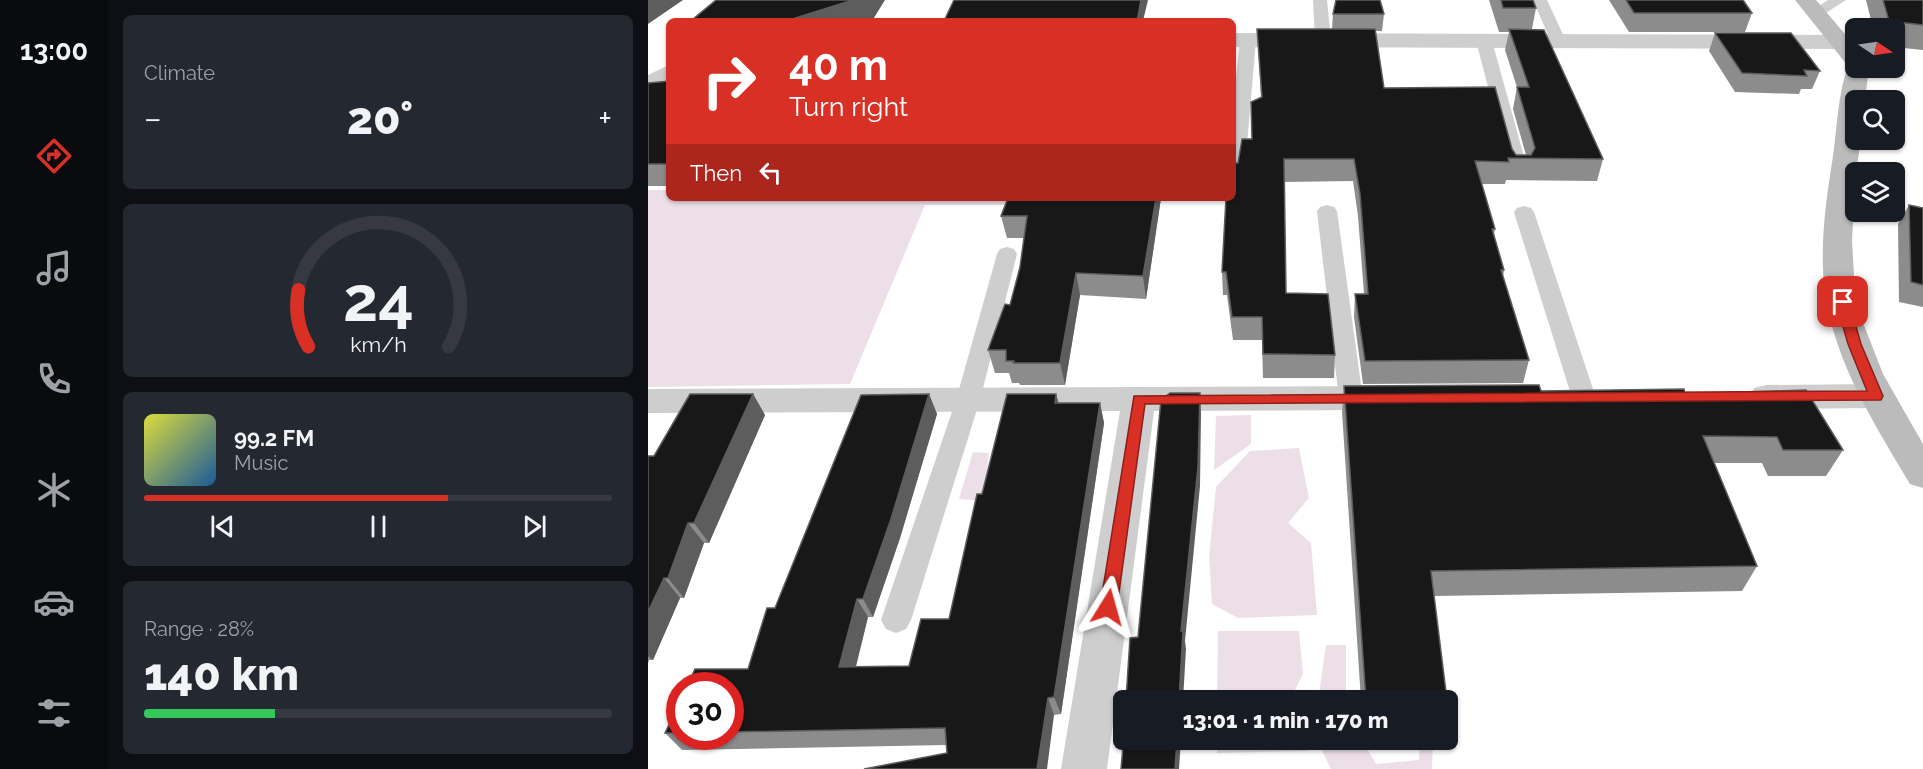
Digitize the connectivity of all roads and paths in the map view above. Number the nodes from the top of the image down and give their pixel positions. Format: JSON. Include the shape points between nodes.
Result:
{"nodes":[{"id":1,"x":1320,"y":0,"type":"edge"},
{"id":2,"x":1540,"y":0,"type":"edge"},
{"id":3,"x":1839,"y":0,"type":"edge"},
{"id":4,"x":1811,"y":6,"type":"edge"},
{"id":5,"x":1241,"y":40,"type":"edge"},
{"id":6,"x":1323,"y":40,"type":"junction"},
{"id":7,"x":1484,"y":41,"type":"junction"},
{"id":8,"x":1558,"y":41,"type":"junction"},
{"id":9,"x":1841,"y":42,"type":"junction"},
{"id":10,"x":1845,"y":47,"type":"edge"},
{"id":11,"x":666,"y":74,"type":"edge"},
{"id":12,"x":1857,"y":78,"type":"edge"},
{"id":13,"x":648,"y":85,"type":"edge"},
{"id":14,"x":1237,"y":156,"type":"edge"},
{"id":15,"x":1519,"y":171,"type":"edge"},
{"id":16,"x":1327,"y":211,"type":"dead end"},
{"id":17,"x":1524,"y":212,"type":"dead end"},
{"id":18,"x":1007,"y":254,"type":"dead end"},
{"id":19,"x":1876,"y":396,"type":"junction"},
{"id":20,"x":1736,"y":397,"type":"edge"},
{"id":21,"x":1421,"y":398,"type":"edge"},
{"id":22,"x":1549,"y":398,"type":"edge"},
{"id":23,"x":1584,"y":398,"type":"junction"},
{"id":24,"x":1619,"y":398,"type":"edge"},
{"id":25,"x":1139,"y":399,"type":"junction"},
{"id":26,"x":1351,"y":399,"type":"junction"},
{"id":27,"x":968,"y":400,"type":"junction"},
{"id":28,"x":648,"y":401,"type":"edge"},
{"id":29,"x":1923,"y":474,"type":"edge"},
{"id":30,"x":896,"y":620,"type":"dead end"},
{"id":31,"x":1084,"y":769,"type":"edge"}],
"edges":[{"from":1,"to":6,"type":"lane"},
{"from":2,"to":8,"type":"lane"},
{"from":3,"to":4,"type":"lane"},
{"from":4,"to":9,"type":"main road"},
{"from":5,"to":6,"type":"street"},
{"from":5,"to":14,"type":"lane"},
{"from":6,"to":7,"type":"street"},
{"from":7,"to":8,"type":"street"},
{"from":7,"to":15,"type":"lane"},
{"from":8,"to":9,"type":"street"},
{"from":9,"to":10,"type":"main road"},
{"from":11,"to":13,"type":"street"},
{"from":12,"to":19,"type":"main road","via":[[1840,214],[1838,265],[1855,344]]},
{"from":16,"to":26,"type":"lane"},
{"from":17,"to":23,"type":"lane"},
{"from":18,"to":27,"type":"lane"},
{"from":19,"to":20,"type":"street"},
{"from":19,"to":29,"type":"main road"},
{"from":21,"to":26,"type":"street"},
{"from":22,"to":23,"type":"street"},
{"from":23,"to":24,"type":"street"},
{"from":25,"to":26,"type":"street"},
{"from":25,"to":27,"type":"street"},
{"from":25,"to":31,"type":"street"},
{"from":27,"to":28,"type":"street"},
{"from":27,"to":30,"type":"lane"}]}
